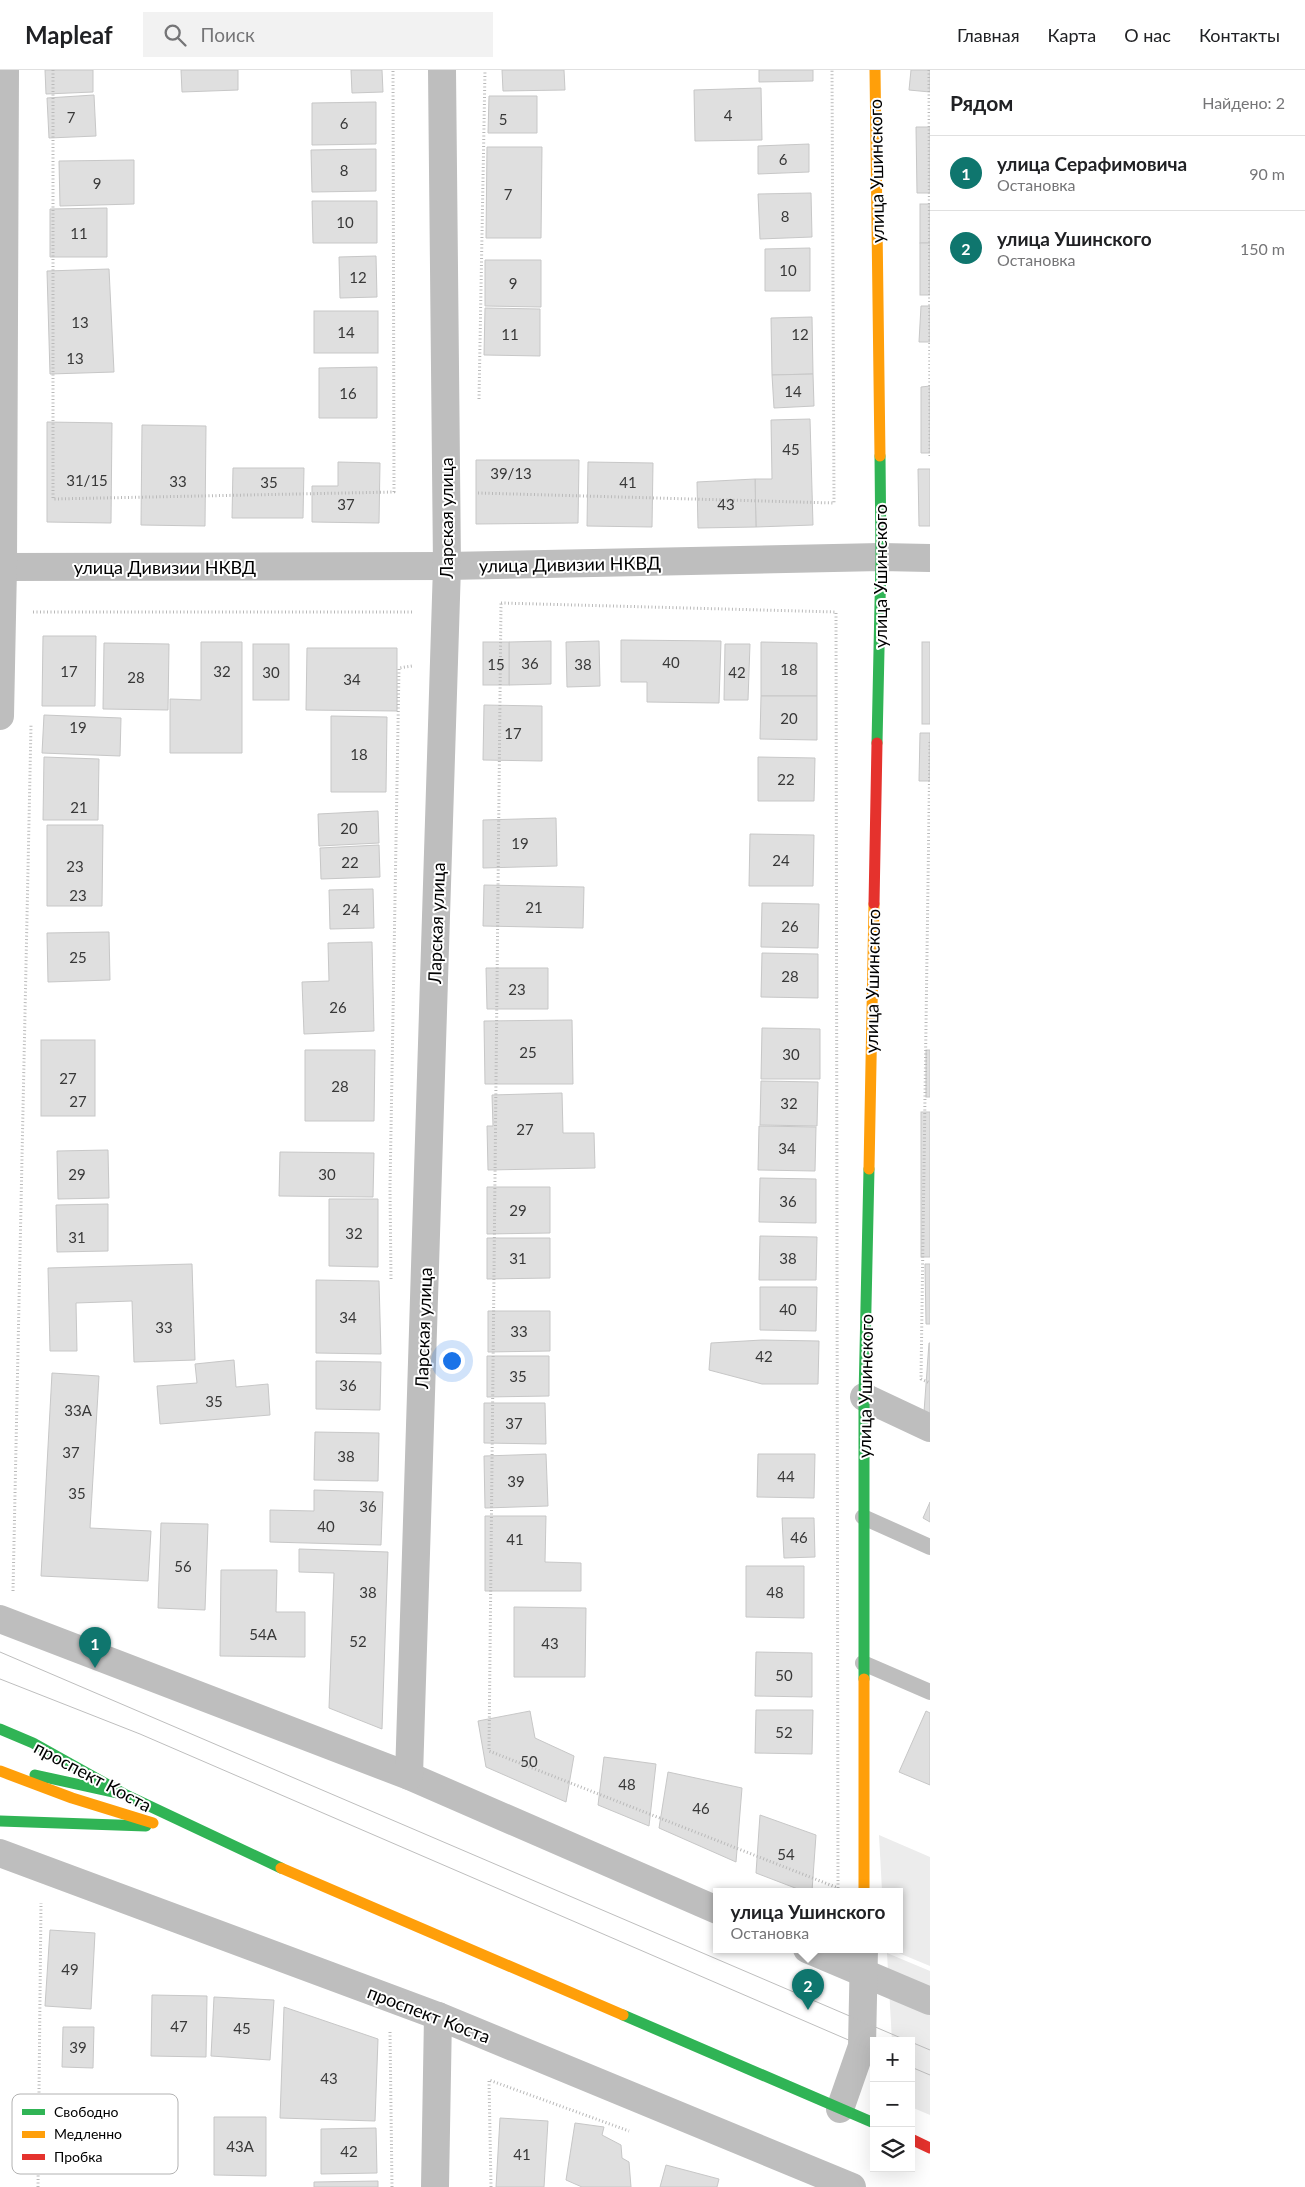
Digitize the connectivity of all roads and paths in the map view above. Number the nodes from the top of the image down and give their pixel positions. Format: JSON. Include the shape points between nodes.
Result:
{"nodes":[{"id":1,"x":5,"y":70,"type":"edge"},
{"id":2,"x":53,"y":70,"type":"edge"},
{"id":3,"x":393,"y":70,"type":"edge"},
{"id":4,"x":442,"y":70,"type":"edge"},
{"id":5,"x":485,"y":70,"type":"edge"},
{"id":6,"x":832,"y":70,"type":"edge"},
{"id":7,"x":875,"y":70,"type":"edge"},
{"id":8,"x":929,"y":70,"type":"edge"},
{"id":9,"x":479,"y":406,"type":"dead end"},
{"id":10,"x":930,"y":456,"type":"edge"},
{"id":11,"x":478,"y":485,"type":"dead end"},
{"id":12,"x":881,"y":557,"type":"junction"},
{"id":13,"x":930,"y":558,"type":"edge"},
{"id":14,"x":447,"y":566,"type":"junction"},
{"id":15,"x":2,"y":567,"type":"edge"},
{"id":16,"x":501,"y":603,"type":"joint"},
{"id":17,"x":33,"y":621,"type":"dead end"},
{"id":18,"x":413,"y":621,"type":"dead end"},
{"id":19,"x":412,"y":657,"type":"dead end"},
{"id":20,"x":0,"y":716,"type":"edge"},
{"id":21,"x":31,"y":720,"type":"dead end"},
{"id":22,"x":930,"y":742,"type":"edge"},
{"id":23,"x":391,"y":1287,"type":"dead end"},
{"id":24,"x":930,"y":1383,"type":"edge"},
{"id":25,"x":864,"y":1397,"type":"junction"},
{"id":26,"x":930,"y":1428,"type":"edge"},
{"id":27,"x":863,"y":1516,"type":"junction"},
{"id":28,"x":930,"y":1547,"type":"edge"},
{"id":29,"x":13,"y":1595,"type":"dead end"},
{"id":30,"x":0,"y":1618,"type":"edge"},
{"id":31,"x":863,"y":1663,"type":"junction"},
{"id":32,"x":930,"y":1692,"type":"edge"},
{"id":33,"x":0,"y":1729,"type":"edge"},
{"id":34,"x":0,"y":1770,"type":"edge"},
{"id":35,"x":409,"y":1776,"type":"junction"},
{"id":36,"x":126,"y":1795,"type":"junction"},
{"id":37,"x":0,"y":1821,"type":"edge"},
{"id":38,"x":164,"y":1827,"type":"junction"},
{"id":39,"x":240,"y":1850,"type":"junction"},
{"id":40,"x":0,"y":1853,"type":"edge"},
{"id":41,"x":864,"y":1888,"type":"edge"},
{"id":42,"x":42,"y":1898,"type":"dead end"},
{"id":43,"x":713,"y":1908,"type":"edge"},
{"id":44,"x":826,"y":1953,"type":"edge"},
{"id":45,"x":864,"y":1961,"type":"edge"},
{"id":46,"x":930,"y":2001,"type":"edge"},
{"id":47,"x":438,"y":2016,"type":"junction"},
{"id":48,"x":390,"y":2027,"type":"dead end"},
{"id":49,"x":39,"y":2094,"type":"edge"},
{"id":50,"x":840,"y":2109,"type":"junction"},
{"id":51,"x":870,"y":2121,"type":"edge"},
{"id":52,"x":630,"y":2132,"type":"dead end"},
{"id":53,"x":915,"y":2142,"type":"edge"},
{"id":54,"x":930,"y":2148,"type":"edge"},
{"id":55,"x":38,"y":2174,"type":"edge"},
{"id":56,"x":38,"y":2187,"type":"edge"},
{"id":57,"x":392,"y":2187,"type":"edge"},
{"id":58,"x":435,"y":2187,"type":"edge"},
{"id":59,"x":491,"y":2187,"type":"edge"},
{"id":60,"x":852,"y":2187,"type":"edge"}],
"edges":[{"from":1,"to":15,"type":"street"},
{"from":2,"to":3,"type":"path","via":[[53,499],[394,492]]},
{"from":4,"to":14,"type":"street","name":"Ларская улица"},
{"from":5,"to":9,"type":"path"},
{"from":6,"to":11,"type":"path","via":[[834,503],[478,495]]},
{"from":7,"to":12,"type":"street","name":"улица Ушинского"},
{"from":8,"to":10,"type":"path"},
{"from":12,"to":13,"type":"street","name":"улица Дивизии НКВД"},
{"from":12,"to":14,"type":"street","name":"улица Дивизии НКВД"},
{"from":12,"to":25,"type":"street","name":"улица Ушинского"},
{"from":14,"to":15,"type":"street","name":"улица Дивизии НКВД"},
{"from":14,"to":35,"type":"street","name":"Ларская улица"},
{"from":15,"to":20,"type":"street"},
{"from":16,"to":16,"type":"path","via":[[489,1751],[838,1888],[836,612]]},
{"from":17,"to":18,"type":"path","via":[[33,611],[413,612]]},
{"from":19,"to":23,"type":"path","via":[[412,666],[399,668]]},
{"from":21,"to":29,"type":"path"},
{"from":22,"to":24,"type":"path","via":[[921,1379]]},
{"from":25,"to":26,"type":"street"},
{"from":25,"to":27,"type":"street","name":"улица Ушинского"},
{"from":27,"to":28,"type":"lane"},
{"from":27,"to":31,"type":"street","name":"улица Ушинского"},
{"from":30,"to":35,"type":"street"},
{"from":31,"to":32,"type":"lane"},
{"from":31,"to":41,"type":"street","name":"улица Ушинского"},
{"from":33,"to":36,"type":"street","name":"проспект Коста","via":[[33,1743]]},
{"from":34,"to":36,"type":"street"},
{"from":34,"to":38,"type":"street","name":"проспект Коста","via":[[72,1798]]},
{"from":35,"to":43,"type":"street"},
{"from":36,"to":39,"type":"street","name":"проспект Коста"},
{"from":37,"to":38,"type":"street"},
{"from":38,"to":39,"type":"street","name":"проспект Коста"},
{"from":39,"to":50,"type":"street","name":"проспект Коста"},
{"from":40,"to":47,"type":"street","name":"проспект Коста"},
{"from":42,"to":49,"type":"path"},
{"from":44,"to":45,"type":"street"},
{"from":45,"to":46,"type":"street"},
{"from":45,"to":50,"type":"street","via":[[862,2046]]},
{"from":47,"to":58,"type":"street"},
{"from":47,"to":60,"type":"street","name":"проспект Коста"},
{"from":48,"to":57,"type":"path"},
{"from":50,"to":51,"type":"street","name":"проспект Коста"},
{"from":52,"to":59,"type":"path","via":[[489,2080]]},
{"from":53,"to":54,"type":"street"},
{"from":55,"to":56,"type":"path"}]}
